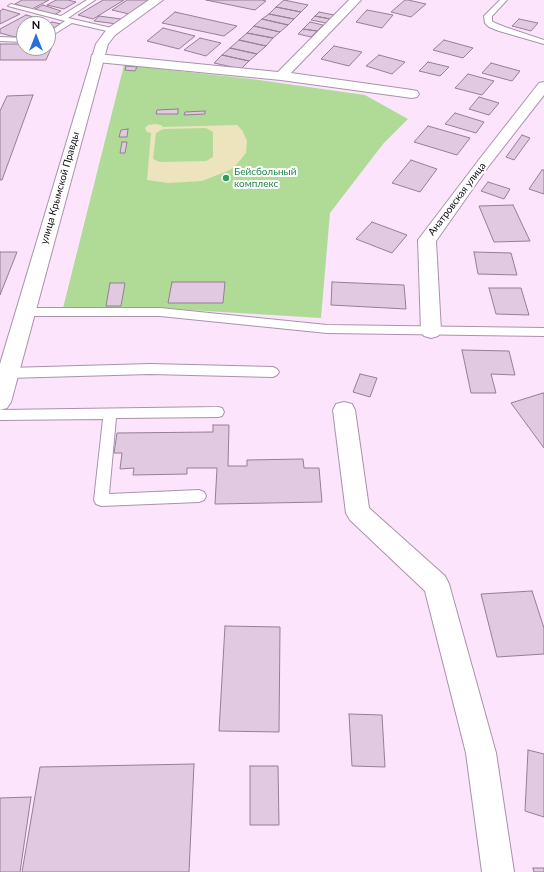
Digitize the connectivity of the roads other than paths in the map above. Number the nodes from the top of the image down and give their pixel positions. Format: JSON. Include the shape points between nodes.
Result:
{"nodes":[{"id":1,"x":92,"y":0,"type":"edge"},
{"id":2,"x":157,"y":0,"type":"edge"},
{"id":3,"x":355,"y":0,"type":"edge"},
{"id":4,"x":504,"y":0,"type":"edge"},
{"id":5,"x":11,"y":6,"type":"dead end"},
{"id":6,"x":66,"y":20,"type":"junction"},
{"id":7,"x":56,"y":29,"type":"edge"},
{"id":8,"x":113,"y":31,"type":"junction"},
{"id":9,"x":0,"y":38,"type":"edge"},
{"id":10,"x":16,"y":39,"type":"edge"},
{"id":11,"x":544,"y":42,"type":"edge"},
{"id":12,"x":97,"y":58,"type":"junction"},
{"id":13,"x":281,"y":76,"type":"junction"},
{"id":14,"x":544,"y":86,"type":"edge"},
{"id":15,"x":412,"y":94,"type":"dead end"},
{"id":16,"x":24,"y":312,"type":"junction"},
{"id":17,"x":431,"y":331,"type":"junction"},
{"id":18,"x":544,"y":332,"type":"edge"},
{"id":19,"x":273,"y":372,"type":"dead end"},
{"id":20,"x":8,"y":373,"type":"junction"},
{"id":21,"x":0,"y":402,"type":"edge"},
{"id":22,"x":344,"y":410,"type":"dead end"},
{"id":23,"x":218,"y":412,"type":"dead end"},
{"id":24,"x":110,"y":413,"type":"junction"},
{"id":25,"x":0,"y":415,"type":"edge"},
{"id":26,"x":199,"y":496,"type":"dead end"},
{"id":27,"x":498,"y":872,"type":"edge"}],
"edges":[{"from":1,"to":6,"type":"lane"},
{"from":2,"to":8,"type":"street","name":"улица Крымской Правды"},
{"from":3,"to":13,"type":"street"},
{"from":4,"to":11,"type":"lane","via":[[488,16],[488,21],[502,29]]},
{"from":5,"to":6,"type":"lane"},
{"from":6,"to":7,"type":"lane"},
{"from":6,"to":8,"type":"lane"},
{"from":8,"to":12,"type":"street","name":"улица Крымской Правды","via":[[102,44]]},
{"from":9,"to":10,"type":"lane"},
{"from":12,"to":13,"type":"street"},
{"from":12,"to":16,"type":"street","name":"улица Крымской Правды"},
{"from":13,"to":15,"type":"street"},
{"from":14,"to":17,"type":"street","name":"Анатровская улица","via":[[427,240]]},
{"from":16,"to":17,"type":"lane","via":[[160,312],[327,330]]},
{"from":16,"to":20,"type":"street","name":"улица Крымской Правды"},
{"from":17,"to":18,"type":"lane"},
{"from":19,"to":20,"type":"lane","via":[[150,369]]},
{"from":20,"to":21,"type":"street","name":"улица Крымской Правды"},
{"from":22,"to":27,"type":"street","via":[[358,513],[436,584],[481,753]]},
{"from":23,"to":24,"type":"lane"},
{"from":24,"to":25,"type":"lane"},
{"from":24,"to":26,"type":"lane","via":[[101,500]]}]}
